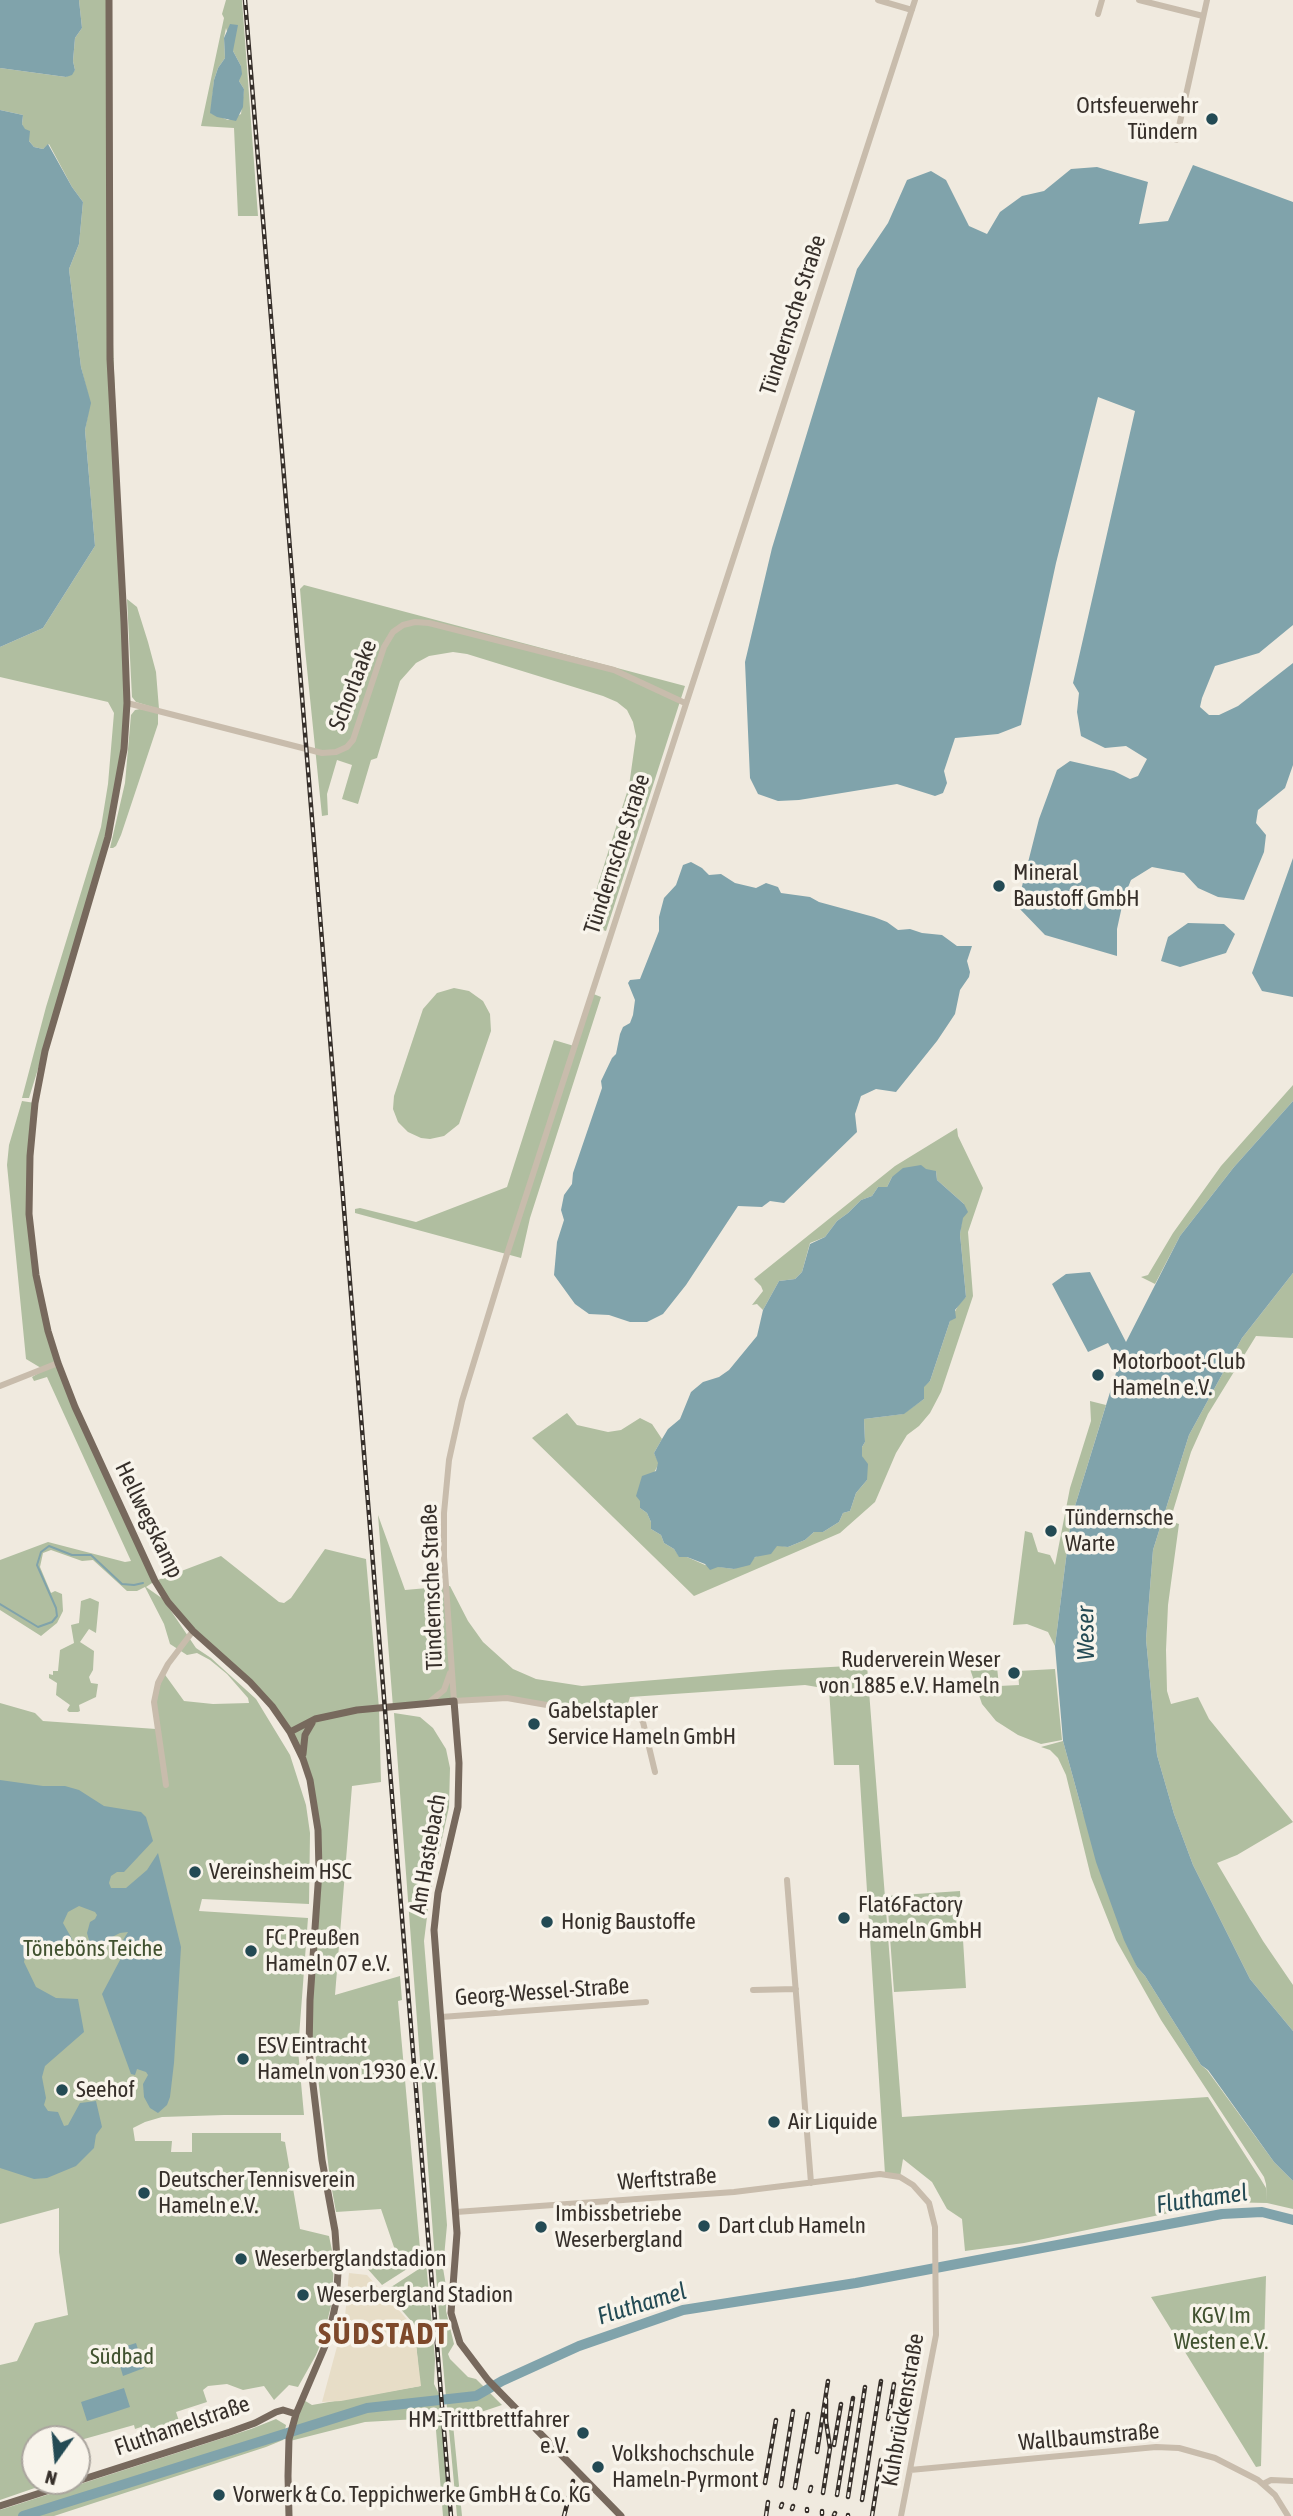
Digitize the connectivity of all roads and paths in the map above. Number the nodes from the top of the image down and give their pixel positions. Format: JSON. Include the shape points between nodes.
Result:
{"nodes":[{"id":1,"x":109,"y":0,"type":"edge"},
{"id":2,"x":878,"y":0,"type":"edge"},
{"id":3,"x":915,"y":0,"type":"edge"},
{"id":4,"x":1102,"y":0,"type":"edge"},
{"id":5,"x":1139,"y":0,"type":"edge"},
{"id":6,"x":1207,"y":0,"type":"edge"},
{"id":7,"x":912,"y":10,"type":"junction"},
{"id":8,"x":1098,"y":14,"type":"dead end"},
{"id":9,"x":1203,"y":16,"type":"junction"},
{"id":10,"x":1176,"y":139,"type":"dead end"},
{"id":11,"x":127,"y":702,"type":"junction"},
{"id":12,"x":685,"y":703,"type":"junction"},
{"id":13,"x":58,"y":1363,"type":"junction"},
{"id":14,"x":0,"y":1386,"type":"edge"},
{"id":15,"x":193,"y":1631,"type":"junction"},
{"id":16,"x":451,"y":1664,"type":"junction"},
{"id":17,"x":454,"y":1702,"type":"junction"},
{"id":18,"x":427,"y":1704,"type":"junction"},
{"id":19,"x":315,"y":1719,"type":"junction"},
{"id":20,"x":290,"y":1732,"type":"junction"},
{"id":21,"x":303,"y":1759,"type":"junction"},
{"id":22,"x":655,"y":1772,"type":"dead end"},
{"id":23,"x":166,"y":1785,"type":"dead end"},
{"id":24,"x":787,"y":1880,"type":"dead end"},
{"id":25,"x":796,"y":1989,"type":"junction"},
{"id":26,"x":753,"y":1990,"type":"dead end"},
{"id":27,"x":646,"y":2002,"type":"dead end"},
{"id":28,"x":441,"y":2017,"type":"junction"},
{"id":29,"x":880,"y":2174,"type":"joint"},
{"id":30,"x":811,"y":2183,"type":"junction"},
{"id":31,"x":456,"y":2211,"type":"junction"},
{"id":32,"x":295,"y":2418,"type":"junction"},
{"id":33,"x":910,"y":2470,"type":"junction"},
{"id":34,"x":1293,"y":2481,"type":"edge"},
{"id":35,"x":1263,"y":2484,"type":"junction"},
{"id":36,"x":0,"y":2506,"type":"edge"},
{"id":37,"x":289,"y":2516,"type":"edge"},
{"id":38,"x":621,"y":2516,"type":"edge"},
{"id":39,"x":901,"y":2516,"type":"edge"},
{"id":40,"x":1288,"y":2516,"type":"edge"}],
"edges":[{"from":1,"to":11,"type":"main road","name":"Hellwegskamp","via":[[110,359]]},
{"from":2,"to":7,"type":"street"},
{"from":3,"to":7,"type":"street","name":"Tündernsche Straße"},
{"from":4,"to":8,"type":"street"},
{"from":5,"to":9,"type":"street"},
{"from":6,"to":9,"type":"street"},
{"from":7,"to":12,"type":"street","name":"Tündernsche Straße"},
{"from":9,"to":10,"type":"street"},
{"from":11,"to":12,"type":"street","name":"Schorlaake","via":[[322,753],[336,752],[353,740],[384,646],[393,632],[415,622],[614,670]]},
{"from":11,"to":13,"type":"main road","name":"Hellwegskamp","via":[[121,773],[108,837],[45,1051],[35,1102],[29,1214],[36,1275]]},
{"from":12,"to":16,"type":"street","name":"Tündernsche Straße","via":[[455,1428],[444,1513]]},
{"from":13,"to":14,"type":"street"},
{"from":13,"to":15,"type":"main road","name":"Hellwegskamp","via":[[155,1581]]},
{"from":15,"to":20,"type":"main road","name":"Hellwegskamp","via":[[250,1682]]},
{"from":15,"to":23,"type":"street","via":[[168,1664],[154,1702]]},
{"from":16,"to":17,"type":"street","name":"Tündernsche Straße"},
{"from":16,"to":18,"type":"street","via":[[444,1690]]},
{"from":17,"to":18,"type":"main road"},
{"from":17,"to":22,"type":"street","via":[[507,1698],[575,1710],[627,1707],[643,1722]]},
{"from":17,"to":28,"type":"main road","name":"Am Hastebach","via":[[458,1807],[434,1921]]},
{"from":18,"to":19,"type":"main road"},
{"from":19,"to":20,"type":"main road"},
{"from":19,"to":21,"type":"main road","via":[[305,1735]]},
{"from":20,"to":21,"type":"main road","name":"Hellwegskamp"},
{"from":21,"to":32,"type":"main road","name":"Hellwegskamp","via":[[318,1830],[309,2051],[338,2257],[328,2339]]},
{"from":24,"to":25,"type":"street"},
{"from":25,"to":26,"type":"street"},
{"from":25,"to":30,"type":"street"},
{"from":27,"to":28,"type":"street","name":"Georg-Wessel-Straße"},
{"from":28,"to":31,"type":"main road","name":"Am Hastebach"},
{"from":29,"to":30,"type":"street","name":"Werftstraße"},
{"from":29,"to":33,"type":"street","name":"Kuhbrückenstraße","via":[[900,2177],[918,2190],[929,2203],[935,2227],[936,2335]]},
{"from":30,"to":31,"type":"street","name":"Werftstraße"},
{"from":31,"to":38,"type":"main road","name":"Am Hastebach","via":[[451,2313],[460,2343],[488,2380]]},
{"from":32,"to":36,"type":"main road","name":"Fluthamelstraße","via":[[284,2410],[276,2412],[230,2432]]},
{"from":32,"to":37,"type":"main road","name":"Hellwegskamp","via":[[289,2439]]},
{"from":33,"to":35,"type":"street","name":"Wallbaumstraße","via":[[1168,2447],[1215,2458]]},
{"from":33,"to":39,"type":"street","name":"Kuhbrückenstraße"},
{"from":34,"to":35,"type":"street"},
{"from":35,"to":40,"type":"street"}]}
